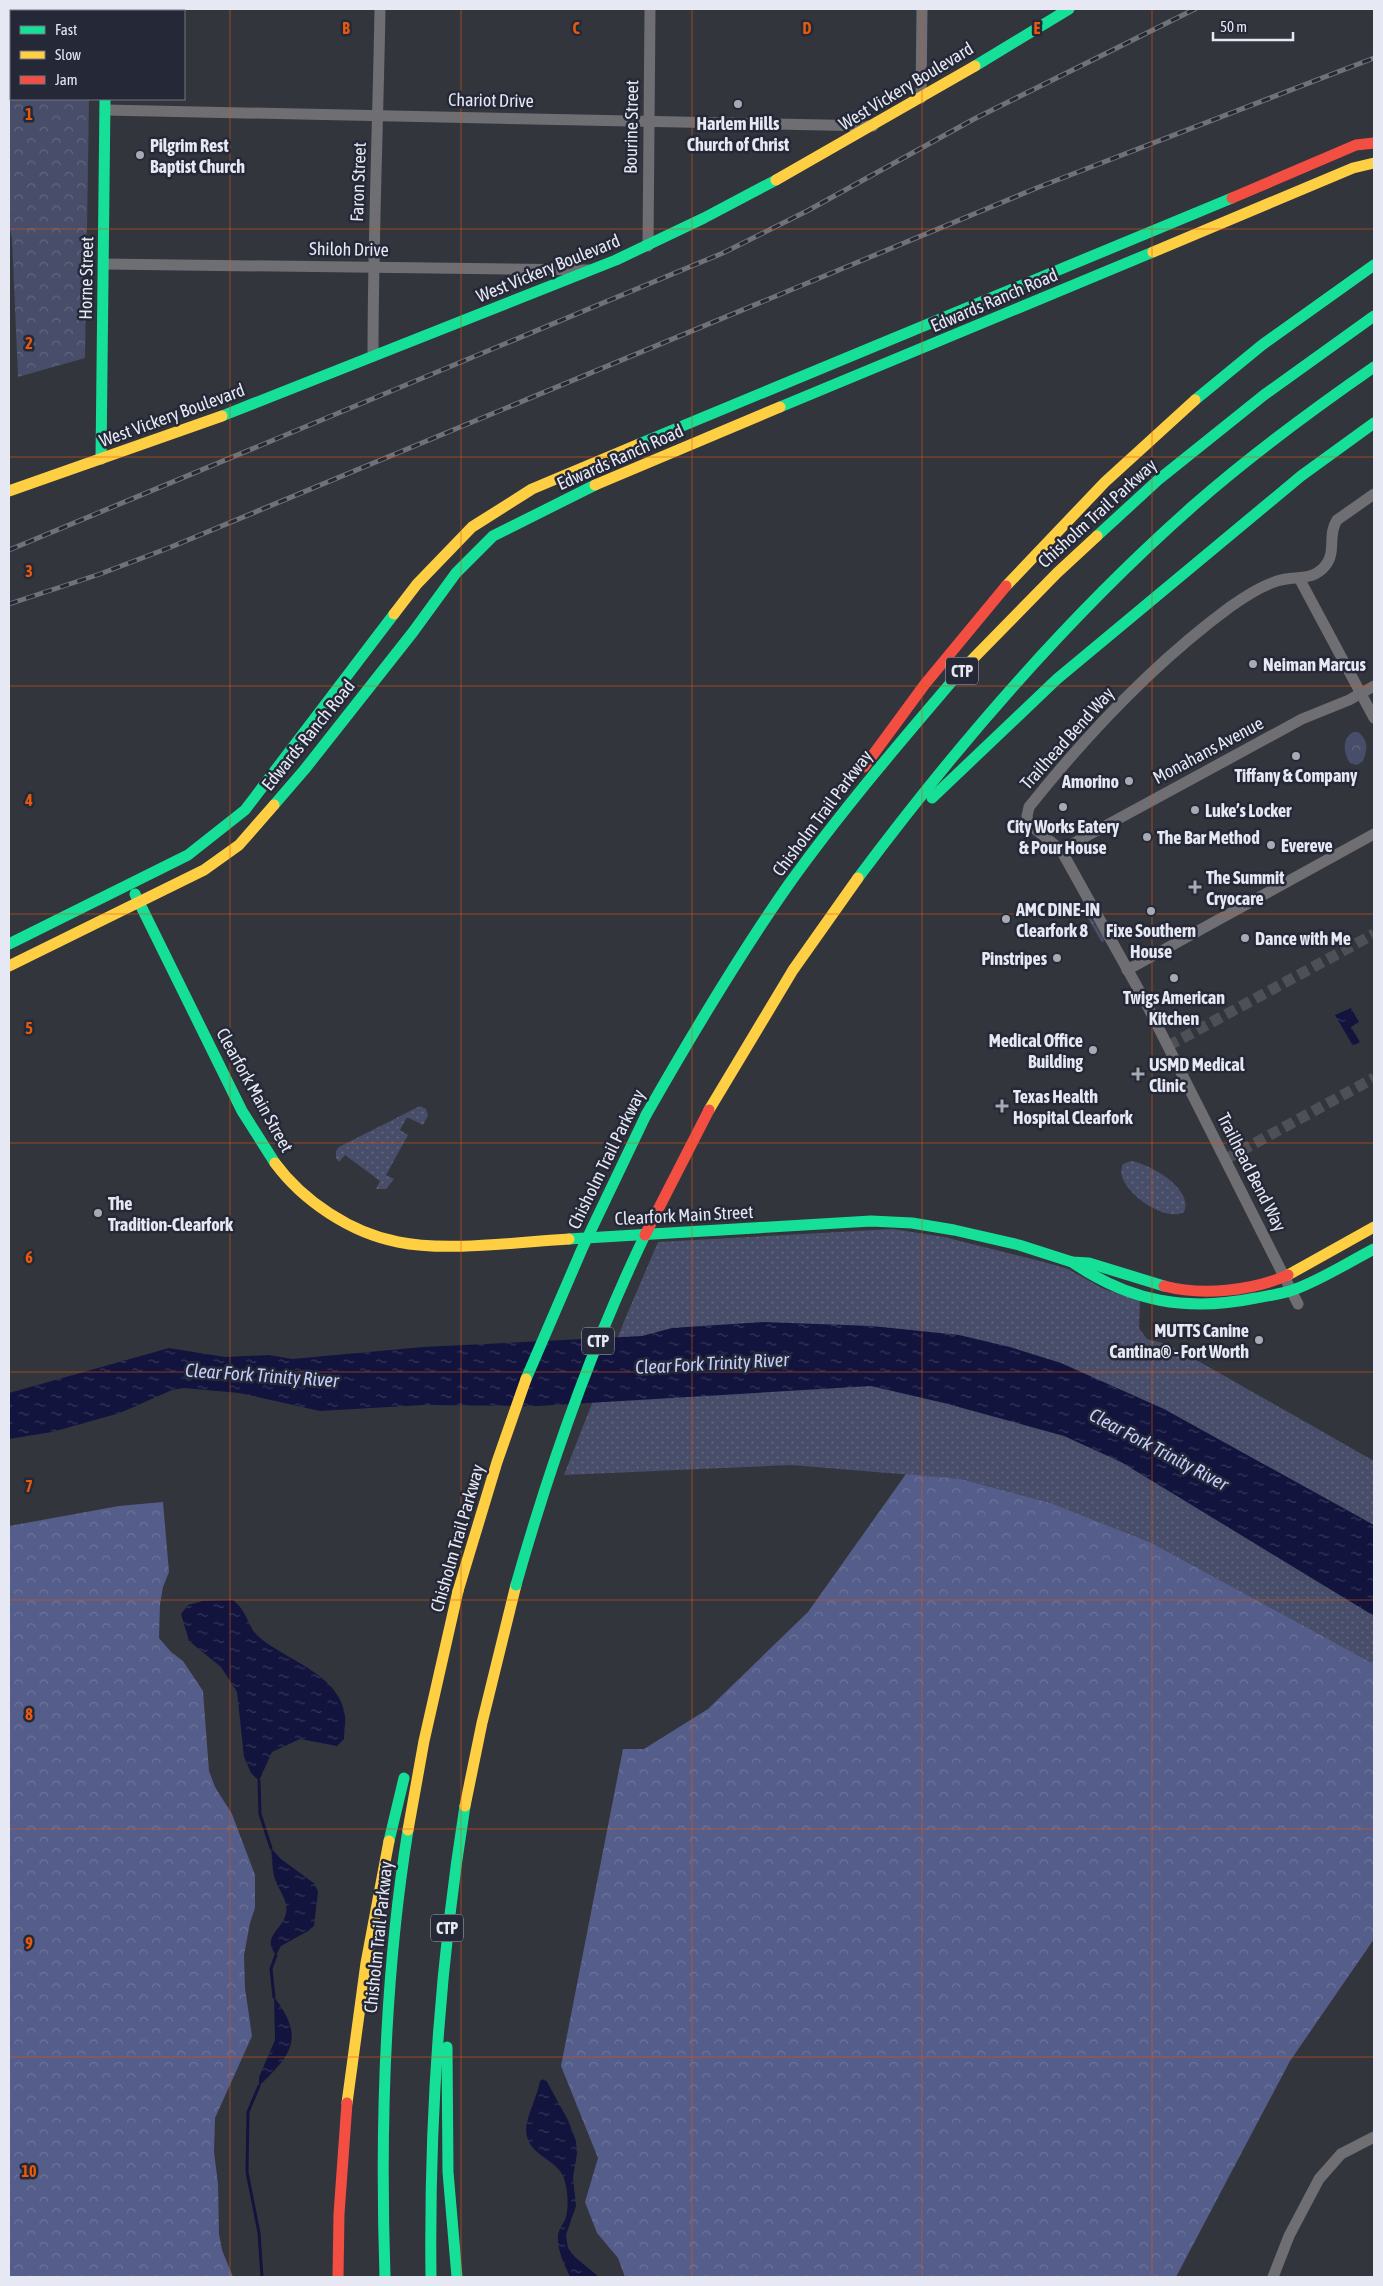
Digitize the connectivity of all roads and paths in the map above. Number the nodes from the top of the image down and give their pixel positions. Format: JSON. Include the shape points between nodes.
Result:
{"nodes":[{"id":1,"x":380,"y":9,"type":"edge"},
{"id":2,"x":650,"y":9,"type":"edge"},
{"id":3,"x":922,"y":9,"type":"edge"},
{"id":4,"x":1069,"y":9,"type":"edge"},
{"id":5,"x":921,"y":98,"type":"junction"},
{"id":6,"x":105,"y":105,"type":"edge"},
{"id":7,"x":378,"y":115,"type":"junction"},
{"id":8,"x":648,"y":120,"type":"junction"},
{"id":9,"x":876,"y":126,"type":"junction"},
{"id":10,"x":1374,"y":143,"type":"edge"},
{"id":11,"x":1374,"y":163,"type":"edge"},
{"id":12,"x":648,"y":246,"type":"junction"},
{"id":13,"x":104,"y":264,"type":"junction"},
{"id":14,"x":1374,"y":265,"type":"edge"},
{"id":15,"x":372,"y":266,"type":"junction"},
{"id":16,"x":593,"y":270,"type":"junction"},
{"id":17,"x":1374,"y":316,"type":"edge"},
{"id":18,"x":373,"y":356,"type":"junction"},
{"id":19,"x":1374,"y":368,"type":"edge"},
{"id":20,"x":1374,"y":423,"type":"edge"},
{"id":21,"x":101,"y":458,"type":"junction"},
{"id":22,"x":550,"y":480,"type":"junction"},
{"id":23,"x":9,"y":491,"type":"edge"},
{"id":24,"x":1374,"y":494,"type":"edge"},
{"id":25,"x":561,"y":502,"type":"junction"},
{"id":26,"x":1299,"y":578,"type":"junction"},
{"id":27,"x":1374,"y":686,"type":"edge"},
{"id":28,"x":1362,"y":693,"type":"junction"},
{"id":29,"x":1374,"y":718,"type":"edge"},
{"id":30,"x":273,"y":773,"type":"junction"},
{"id":31,"x":290,"y":786,"type":"junction"},
{"id":32,"x":1374,"y":834,"type":"edge"},
{"id":33,"x":1061,"y":850,"type":"junction"},
{"id":34,"x":869,"y":862,"type":"junction"},
{"id":35,"x":130,"y":883,"type":"junction"},
{"id":36,"x":138,"y":901,"type":"junction"},
{"id":37,"x":766,"y":915,"type":"junction"},
{"id":38,"x":9,"y":944,"type":"edge"},
{"id":39,"x":9,"y":966,"type":"edge"},
{"id":40,"x":1128,"y":970,"type":"junction"},
{"id":41,"x":1374,"y":1227,"type":"edge"},
{"id":42,"x":1374,"y":1249,"type":"edge"},
{"id":43,"x":1072,"y":1262,"type":"junction"},
{"id":44,"x":1286,"y":1276,"type":"junction"},
{"id":45,"x":1292,"y":1290,"type":"junction"},
{"id":46,"x":1298,"y":1304,"type":"dead end"},
{"id":47,"x":432,"y":1700,"type":"junction"},
{"id":48,"x":446,"y":1937,"type":"junction"},
{"id":49,"x":1374,"y":2138,"type":"edge"},
{"id":50,"x":338,"y":2277,"type":"edge"},
{"id":51,"x":385,"y":2277,"type":"edge"},
{"id":52,"x":431,"y":2277,"type":"edge"},
{"id":53,"x":457,"y":2277,"type":"edge"},
{"id":54,"x":1273,"y":2277,"type":"edge"}],
"edges":[{"from":1,"to":7,"type":"street","name":"Faron Street"},
{"from":2,"to":8,"type":"street","name":"Bourine Street"},
{"from":3,"to":5,"type":"street"},
{"from":4,"to":5,"type":"main road","name":"West Vickery Boulevard"},
{"from":5,"to":9,"type":"main road","name":"West Vickery Boulevard"},
{"from":6,"to":7,"type":"street","name":"Chariot Drive"},
{"from":6,"to":13,"type":"main road","name":"Horne Street"},
{"from":7,"to":8,"type":"street","name":"Chariot Drive"},
{"from":7,"to":15,"type":"street","name":"Faron Street"},
{"from":8,"to":9,"type":"street","name":"Chariot Drive"},
{"from":8,"to":12,"type":"street","name":"Bourine Street"},
{"from":9,"to":12,"type":"main road","name":"West Vickery Boulevard"},
{"from":10,"to":22,"type":"main road","name":"Edwards Ranch Road","via":[[1356,145]]},
{"from":11,"to":25,"type":"main road","name":"Edwards Ranch Road","via":[[1353,168],[601,482]]},
{"from":12,"to":16,"type":"main road","name":"West Vickery Boulevard"},
{"from":13,"to":15,"type":"street","name":"Shiloh Drive"},
{"from":13,"to":21,"type":"main road","name":"Horne Street"},
{"from":14,"to":37,"type":"main road","via":[[1281,330],[1214,384],[1140,449],[1047,539],[887,733]]},
{"from":15,"to":16,"type":"street","name":"Shiloh Drive"},
{"from":15,"to":18,"type":"street","name":"Faron Street"},
{"from":16,"to":18,"type":"main road","name":"West Vickery Boulevard"},
{"from":17,"to":37,"type":"main road","name":"Chisholm Trail Parkway","number":"CTP","via":[[1235,416],[1059,570],[919,718]]},
{"from":18,"to":21,"type":"main road","name":"West Vickery Boulevard","via":[[287,392]]},
{"from":19,"to":34,"type":"main road","number":"CTP","via":[[1241,466],[1194,505],[1117,578],[995,706]]},
{"from":20,"to":34,"type":"main road","via":[[1301,476],[1057,679]]},
{"from":21,"to":23,"type":"main road","name":"West Vickery Boulevard"},
{"from":22,"to":25,"type":"main road"},
{"from":22,"to":30,"type":"main road","name":"Edwards Ranch Road","via":[[472,527],[458,541],[418,584]]},
{"from":24,"to":26,"type":"street","name":"Trailhead Bend Way","via":[[1338,520],[1332,531],[1332,551],[1325,567],[1314,576]]},
{"from":25,"to":31,"type":"main road","name":"Edwards Ranch Road","via":[[493,536],[456,573],[414,632]]},
{"from":26,"to":28,"type":"street"},
{"from":26,"to":33,"type":"street","name":"Trailhead Bend Way","via":[[1275,581],[1231,606],[1165,660],[1072,754],[1030,807],[1027,816],[1029,824]]},
{"from":27,"to":28,"type":"street","name":"Monahans Avenue"},
{"from":28,"to":29,"type":"street"},
{"from":28,"to":33,"type":"street","name":"Monahans Avenue","via":[[1302,719]]},
{"from":30,"to":31,"type":"main road"},
{"from":30,"to":35,"type":"main road","name":"Edwards Ranch Road","via":[[245,810],[188,855]]},
{"from":31,"to":36,"type":"main road","name":"Edwards Ranch Road","via":[[239,845],[204,870]]},
{"from":32,"to":40,"type":"street"},
{"from":33,"to":40,"type":"street","name":"Trailhead Bend Way"},
{"from":34,"to":48,"type":"main road","number":"CTP","bridge":true,"via":[[775,998],[709,1110],[646,1231],[596,1344],[551,1466],[516,1585],[465,1805]]},
{"from":35,"to":36,"type":"main road","name":"Clearfork Main Street"},
{"from":35,"to":38,"type":"main road","name":"Edwards Ranch Road"},
{"from":36,"to":39,"type":"main road","name":"Edwards Ranch Road"},
{"from":36,"to":43,"type":"main road","name":"Clearfork Main Street","via":[[251,1125],[277,1166],[306,1195],[342,1221],[371,1234],[398,1242],[433,1246],[870,1221],[912,1222],[1019,1245]]},
{"from":37,"to":47,"type":"main road","name":"Chisholm Trail Parkway","number":"CTP","bridge":true,"via":[[710,1000],[646,1115],[579,1252],[527,1377],[487,1492],[458,1591]]},
{"from":40,"to":44,"type":"street","name":"Trailhead Bend Way"},
{"from":41,"to":44,"type":"main road","name":"Clearfork Main Street"},
{"from":42,"to":45,"type":"main road","name":"Clearfork Main Street"},
{"from":43,"to":44,"type":"main road","name":"Clearfork Main Street","via":[[1089,1263],[1161,1286],[1203,1291],[1248,1287]]},
{"from":43,"to":45,"type":"main road","name":"Clearfork Main Street","via":[[1101,1282],[1127,1294],[1174,1304],[1244,1302]]},
{"from":44,"to":45,"type":"street","name":"Trailhead Bend Way"},
{"from":45,"to":46,"type":"street","name":"Trailhead Bend Way"},
{"from":47,"to":50,"type":"main road","via":[[404,1778],[364,1965],[347,2100]]},
{"from":47,"to":51,"type":"main road","name":"Chisholm Trail Parkway","number":"CTP","via":[[404,1852],[390,1978],[382,2153]]},
{"from":48,"to":52,"type":"main road","number":"CTP","via":[[433,2082]]},
{"from":48,"to":53,"type":"main road","via":[[448,2172]]},
{"from":49,"to":54,"type":"street","via":[[1341,2154],[1319,2179],[1289,2236]]}]}
